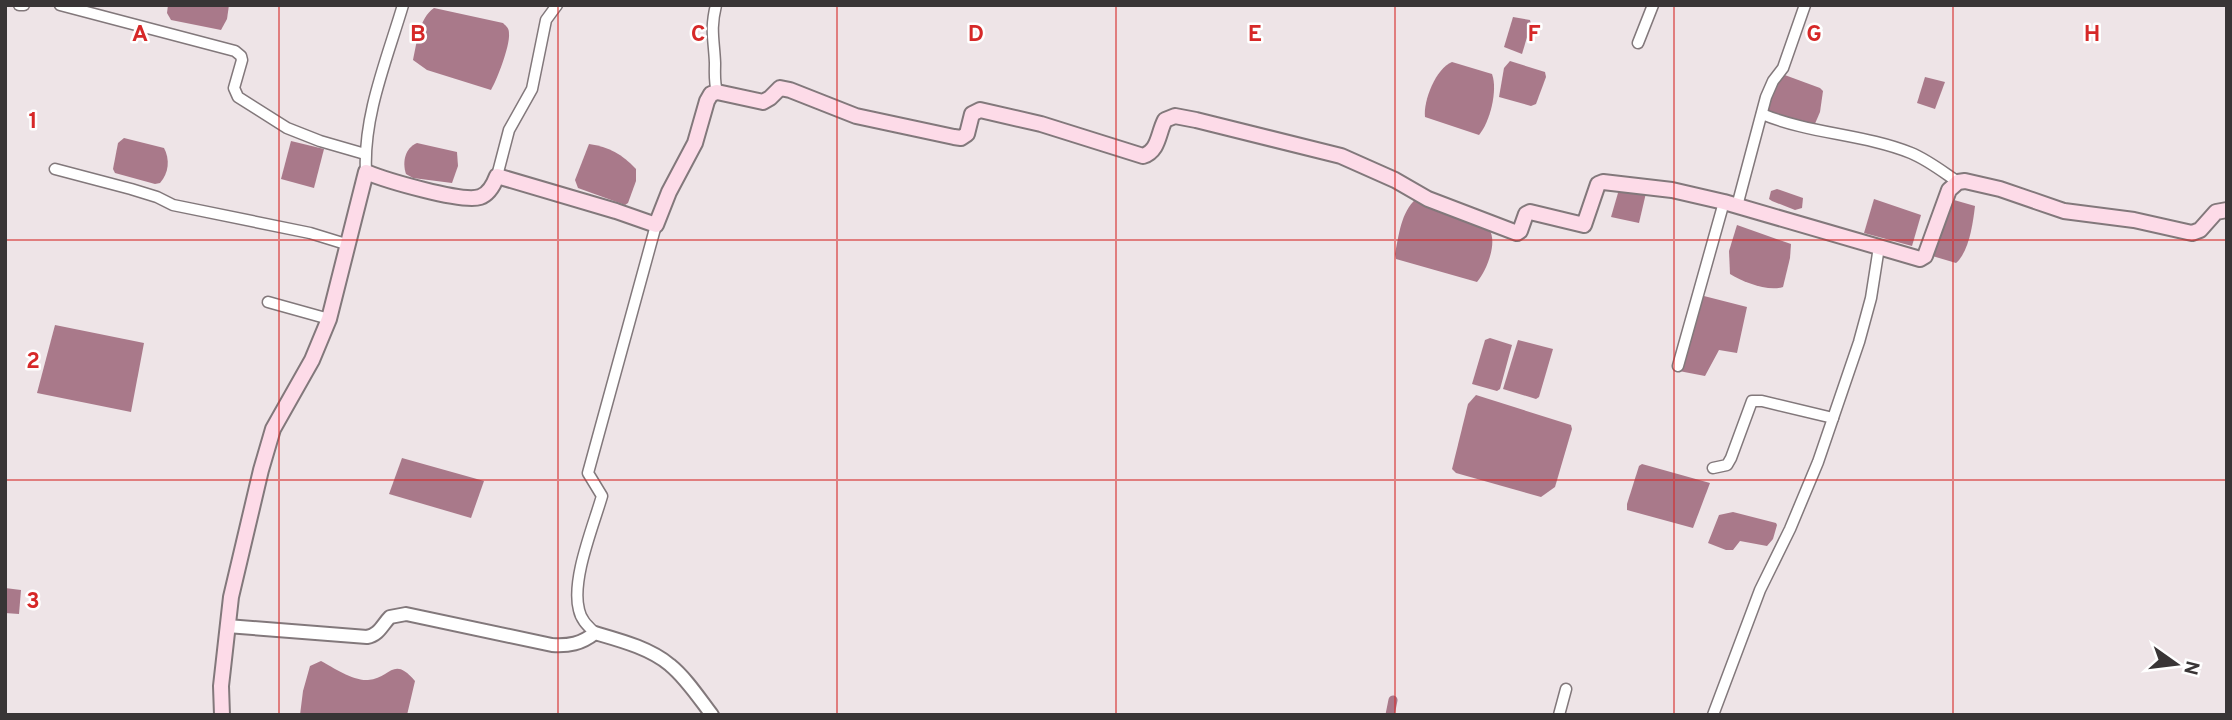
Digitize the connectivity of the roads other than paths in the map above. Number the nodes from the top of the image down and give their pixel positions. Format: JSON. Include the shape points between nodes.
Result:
{"nodes":[{"id":1,"x":60,"y":5,"type":"edge"},
{"id":2,"x":403,"y":5,"type":"edge"},
{"id":3,"x":557,"y":5,"type":"edge"},
{"id":4,"x":716,"y":5,"type":"edge"},
{"id":5,"x":1653,"y":5,"type":"edge"},
{"id":6,"x":1805,"y":5,"type":"edge"},
{"id":7,"x":1638,"y":43,"type":"dead end"},
{"id":8,"x":717,"y":92,"type":"junction"},
{"id":9,"x":1762,"y":114,"type":"junction"},
{"id":10,"x":365,"y":154,"type":"junction"},
{"id":11,"x":55,"y":169,"type":"dead end"},
{"id":12,"x":366,"y":172,"type":"junction"},
{"id":13,"x":497,"y":176,"type":"junction"},
{"id":14,"x":1958,"y":182,"type":"junction"},
{"id":15,"x":1731,"y":204,"type":"junction"},
{"id":16,"x":2227,"y":211,"type":"edge"},
{"id":17,"x":656,"y":225,"type":"junction"},
{"id":18,"x":349,"y":245,"type":"junction"},
{"id":19,"x":1879,"y":247,"type":"junction"},
{"id":20,"x":268,"y":302,"type":"dead end"},
{"id":21,"x":328,"y":319,"type":"junction"},
{"id":22,"x":1678,"y":366,"type":"dead end"},
{"id":23,"x":1833,"y":418,"type":"junction"},
{"id":24,"x":1713,"y":468,"type":"dead end"},
{"id":25,"x":227,"y":626,"type":"junction"},
{"id":26,"x":595,"y":633,"type":"junction"},
{"id":27,"x":1566,"y":689,"type":"dead end"},
{"id":28,"x":222,"y":715,"type":"edge"},
{"id":29,"x":712,"y":715,"type":"edge"},
{"id":30,"x":1559,"y":715,"type":"edge"},
{"id":31,"x":1713,"y":715,"type":"edge"}],
"edges":[{"from":1,"to":10,"type":"street","via":[[235,51],[242,60],[234,88],[238,97],[287,128]]},
{"from":2,"to":10,"type":"street","via":[[375,97]]},
{"from":3,"to":13,"type":"street","via":[[546,20],[532,89],[509,130]]},
{"from":4,"to":8,"type":"street","via":[[711,37]]},
{"from":5,"to":7,"type":"street"},
{"from":6,"to":9,"type":"street"},
{"from":8,"to":15,"type":"main road","via":[[763,102],[780,88],[856,116],[961,138],[967,134],[972,114],[980,110],[1143,156],[1156,147],[1165,120],[1175,116],[1341,156],[1428,199],[1517,233],[1530,212],[1584,225],[1598,184],[1603,182],[1672,190]]},
{"from":8,"to":17,"type":"main road","via":[[707,101],[695,144]]},
{"from":9,"to":14,"type":"street","via":[[1908,152]]},
{"from":9,"to":15,"type":"street"},
{"from":10,"to":12,"type":"street"},
{"from":11,"to":18,"type":"street","via":[[173,205]]},
{"from":12,"to":13,"type":"main road","via":[[473,198],[485,195]]},
{"from":12,"to":18,"type":"main road"},
{"from":13,"to":17,"type":"main road"},
{"from":14,"to":16,"type":"main road","via":[[2000,189],[2064,211],[2192,233],[2216,212]]},
{"from":14,"to":19,"type":"main road","via":[[1949,190],[1923,258]]},
{"from":15,"to":19,"type":"main road"},
{"from":15,"to":22,"type":"street"},
{"from":17,"to":26,"type":"street","via":[[588,473],[602,496],[577,581],[579,610]]},
{"from":18,"to":21,"type":"main road"},
{"from":19,"to":23,"type":"street","via":[[1859,342]]},
{"from":20,"to":21,"type":"street"},
{"from":21,"to":25,"type":"main road","via":[[312,360],[273,429],[249,514]]},
{"from":23,"to":24,"type":"street","via":[[1752,401],[1727,465]]},
{"from":23,"to":31,"type":"street"},
{"from":25,"to":26,"type":"street","via":[[367,637],[390,617],[406,614],[552,645],[574,645]]},
{"from":25,"to":28,"type":"main road"},
{"from":26,"to":29,"type":"street","via":[[668,663]]},
{"from":27,"to":30,"type":"street"}]}
